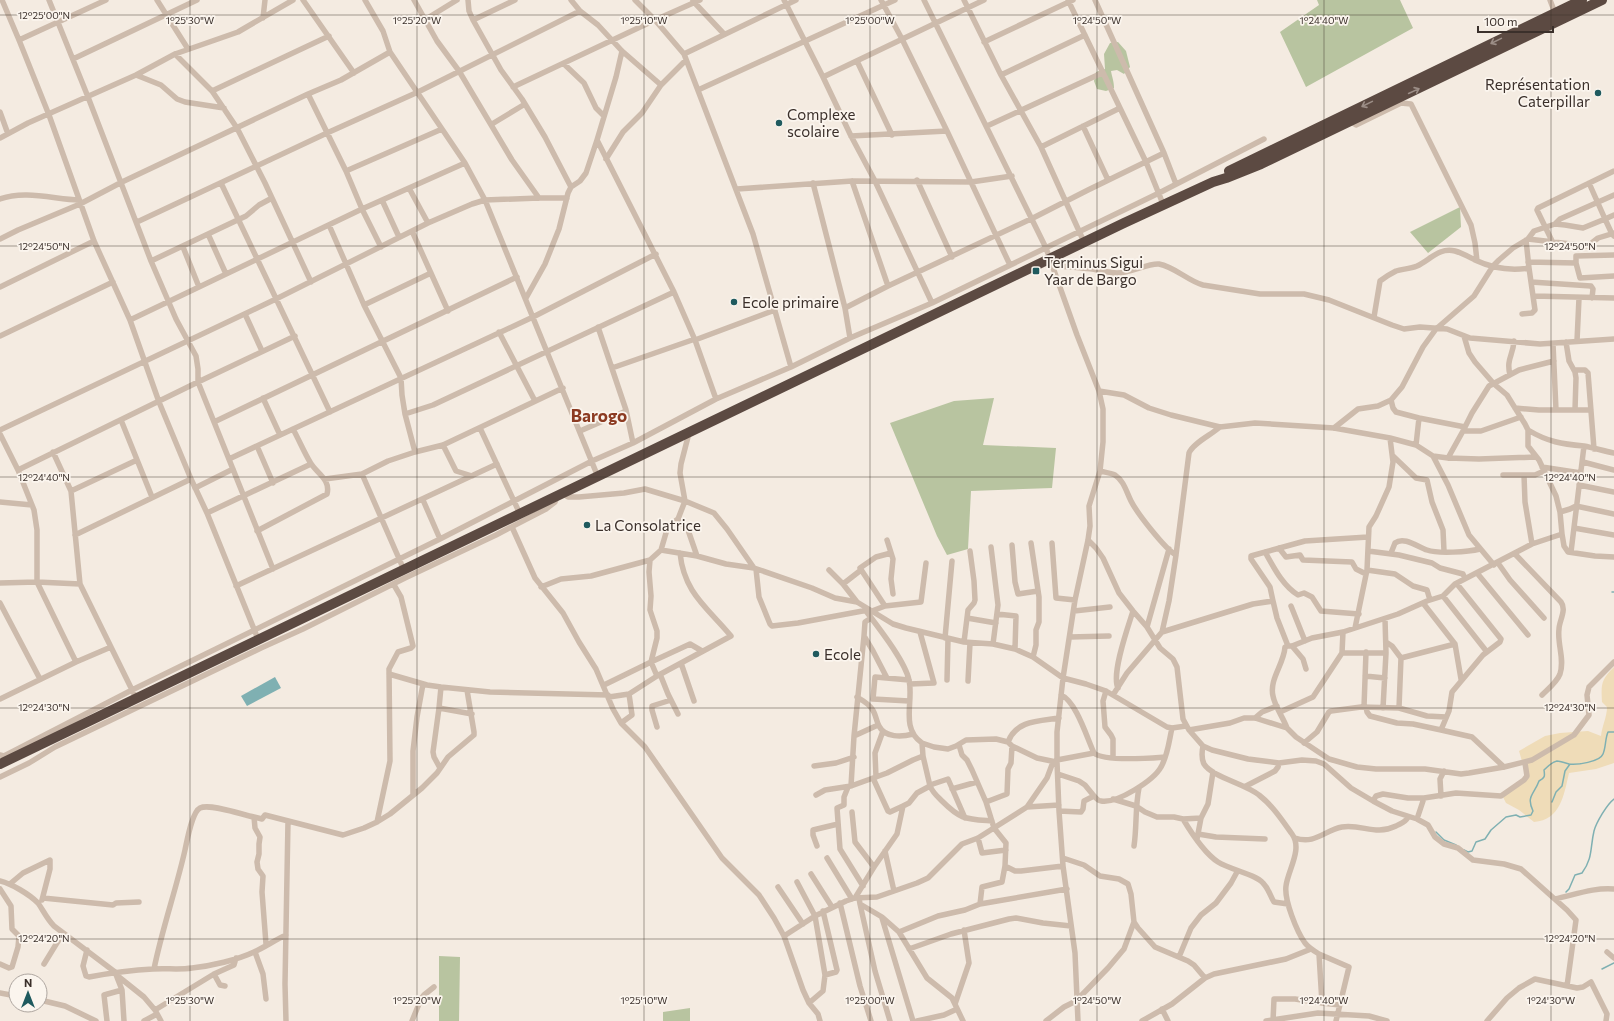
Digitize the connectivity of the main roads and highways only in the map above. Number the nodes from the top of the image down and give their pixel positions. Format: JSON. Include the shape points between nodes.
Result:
{"nodes":[{"id":1,"x":1582,"y":0,"type":"edge"},
{"id":2,"x":1602,"y":0,"type":"edge"},
{"id":3,"x":1213,"y":182,"type":"junction"},
{"id":4,"x":0,"y":764,"type":"edge"}],
"edges":[{"from":1,"to":3,"type":"highway","one_way":true,"via":[[1224,173]]},
{"from":3,"to":2,"type":"highway","one_way":true,"via":[[1261,164]]},
{"from":3,"to":4,"type":"highway","via":[[1084,242],[1051,262],[404,570],[257,635],[134,694]]}]}
